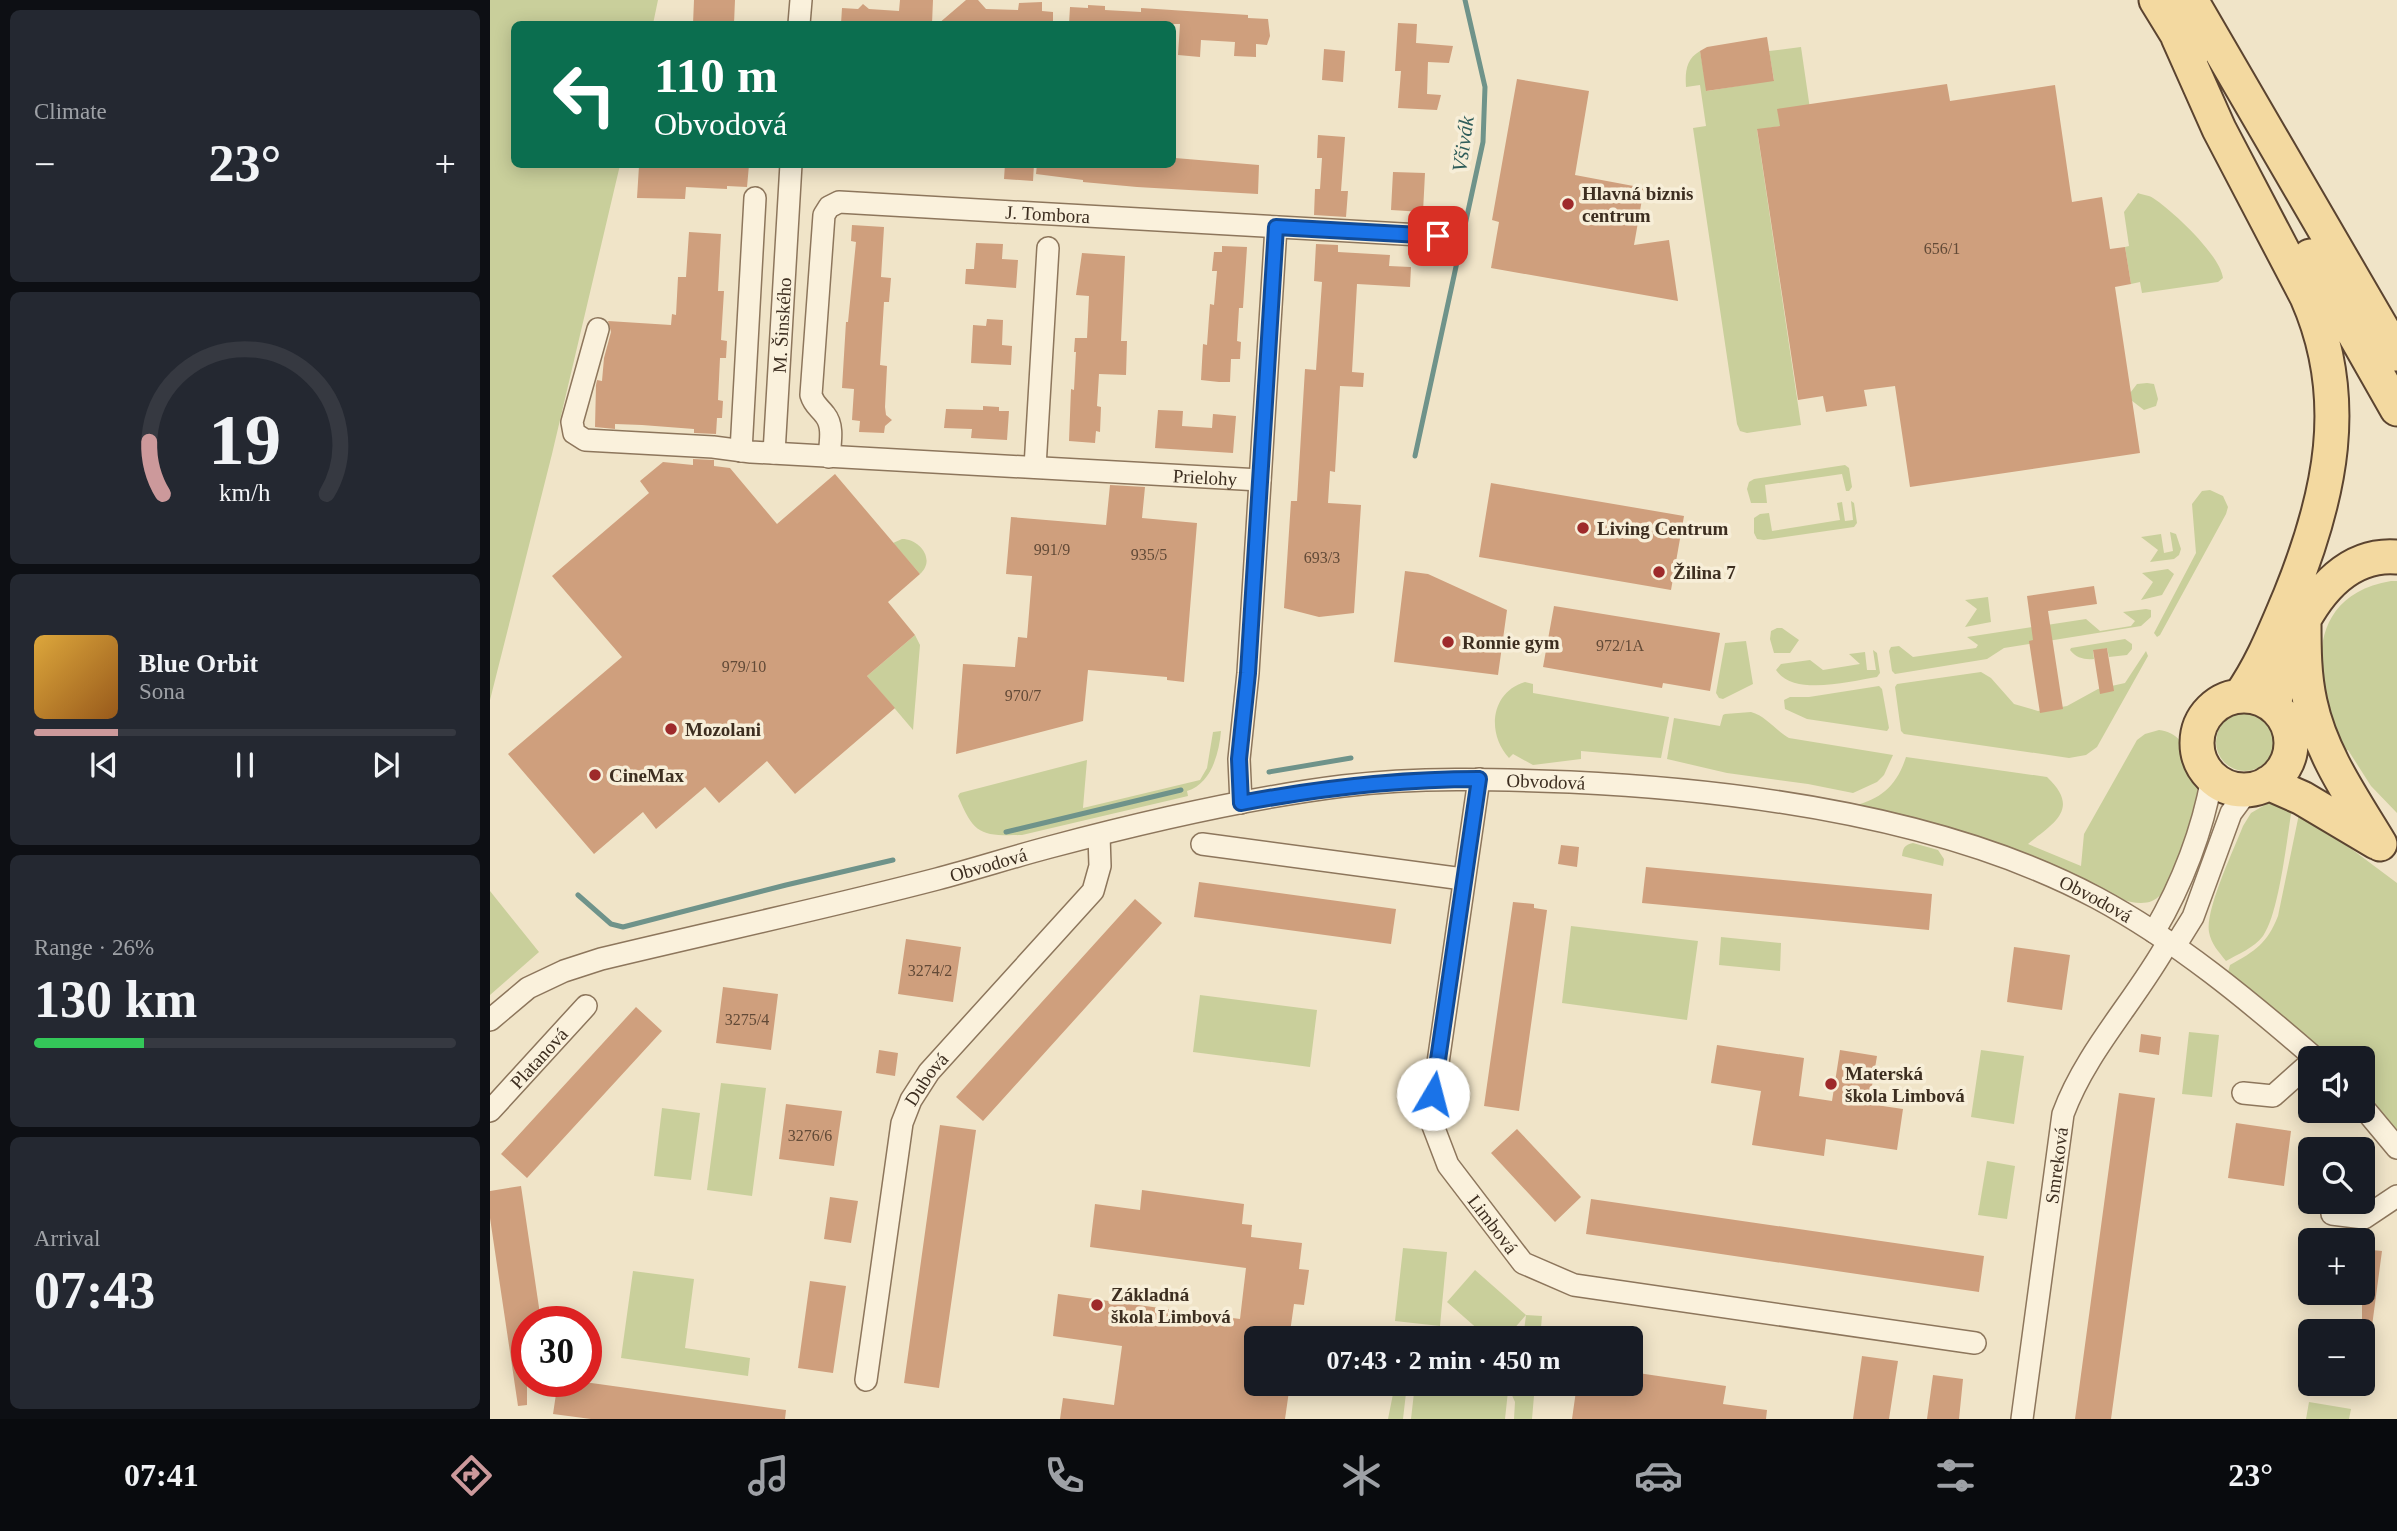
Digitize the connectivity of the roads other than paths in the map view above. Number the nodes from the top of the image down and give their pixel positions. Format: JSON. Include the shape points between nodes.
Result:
{"nodes":[{"id":1,"x":801,"y":0,"type":"edge"},
{"id":2,"x":2156,"y":0,"type":"edge"},
{"id":3,"x":2191,"y":0,"type":"edge"},
{"id":4,"x":800,"y":21,"type":"edge"},
{"id":5,"x":2178,"y":37,"type":"junction"},
{"id":6,"x":791,"y":168,"type":"edge"},
{"id":7,"x":755,"y":198,"type":"dead end"},
{"id":8,"x":824,"y":215,"type":"joint"},
{"id":9,"x":1276,"y":227,"type":"junction"},
{"id":10,"x":1438,"y":236,"type":"dead end"},
{"id":11,"x":1048,"y":248,"type":"dead end"},
{"id":12,"x":598,"y":329,"type":"dead end"},
{"id":13,"x":2397,"y":354,"type":"edge"},
{"id":14,"x":2397,"y":409,"type":"edge"},
{"id":15,"x":741,"y":451,"type":"junction"},
{"id":16,"x":774,"y":453,"type":"junction"},
{"id":17,"x":829,"y":457,"type":"junction"},
{"id":18,"x":1035,"y":467,"type":"junction"},
{"id":19,"x":1260,"y":480,"type":"junction"},
{"id":20,"x":2397,"y":557,"type":"edge"},
{"id":21,"x":2304,"y":621,"type":"junction"},
{"id":22,"x":2240,"y":696,"type":"junction"},
{"id":23,"x":2274,"y":706,"type":"junction"},
{"id":24,"x":2290,"y":751,"type":"junction"},
{"id":25,"x":2212,"y":778,"type":"junction"},
{"id":26,"x":1479,"y":779,"type":"junction"},
{"id":27,"x":2258,"y":787,"type":"junction"},
{"id":28,"x":1241,"y":803,"type":"junction"},
{"id":29,"x":1099,"y":835,"type":"junction"},
{"id":30,"x":1202,"y":844,"type":"dead end"},
{"id":31,"x":2388,"y":850,"type":"edge"},
{"id":32,"x":1463,"y":879,"type":"junction"},
{"id":33,"x":2166,"y":940,"type":"junction"},
{"id":34,"x":586,"y":1006,"type":"dead end"},
{"id":35,"x":490,"y":1020,"type":"edge"},
{"id":36,"x":2298,"y":1046,"type":"edge"},
{"id":37,"x":2298,"y":1073,"type":"edge"},
{"id":38,"x":2243,"y":1093,"type":"dead end"},
{"id":39,"x":490,"y":1111,"type":"edge"},
{"id":40,"x":2375,"y":1122,"type":"edge"},
{"id":41,"x":2397,"y":1148,"type":"edge"},
{"id":42,"x":2397,"y":1196,"type":"edge"},
{"id":43,"x":2375,"y":1211,"type":"edge"},
{"id":44,"x":2332,"y":1214,"type":"dead end"},
{"id":45,"x":2370,"y":1214,"type":"edge"},
{"id":46,"x":1975,"y":1343,"type":"dead end"},
{"id":47,"x":866,"y":1380,"type":"dead end"},
{"id":48,"x":2022,"y":1419,"type":"edge"}],
"edges":[{"from":1,"to":4,"type":"street"},
{"from":2,"to":5,"type":"main road"},
{"from":3,"to":13,"type":"main road"},
{"from":5,"to":14,"type":"main road","via":[[2230,116]]},
{"from":5,"to":22,"type":"main road","via":[[2219,129],[2308,297],[2332,387],[2330,464],[2321,504],[2267,650]]},
{"from":6,"to":16,"type":"street","name":"M. Šinského"},
{"from":7,"to":15,"type":"street","name":"M. Šinského"},
{"from":8,"to":9,"type":"street","name":"J. Tombora","via":[[839,202]]},
{"from":8,"to":17,"type":"street","name":"M. Šinského","via":[[811,395],[831,428]]},
{"from":9,"to":10,"type":"street","name":"J. Tombora"},
{"from":9,"to":19,"type":"street"},
{"from":11,"to":18,"type":"street"},
{"from":12,"to":15,"type":"street","via":[[572,422],[574,433],[585,440]]},
{"from":15,"to":16,"type":"street"},
{"from":16,"to":17,"type":"street","name":"Prielohy"},
{"from":17,"to":18,"type":"street","name":"Prielohy"},
{"from":18,"to":19,"type":"street","name":"Prielohy"},
{"from":19,"to":28,"type":"street","name":"Prielohy","via":[[1239,759]]},
{"from":20,"to":21,"type":"main road","via":[[2357,565],[2332,580]]},
{"from":21,"to":23,"type":"main road","via":[[2285,657]]},
{"from":21,"to":31,"type":"main road","via":[[2304,662],[2320,735],[2334,766]]},
{"from":22,"to":23,"type":"main road"},
{"from":22,"to":25,"type":"main road","via":[[2214,706],[2198,732],[2202,764]]},
{"from":23,"to":24,"type":"main road","via":[[2290,735]]},
{"from":24,"to":27,"type":"main road","via":[[2283,770]]},
{"from":24,"to":31,"type":"main road","via":[[2314,782]]},
{"from":25,"to":27,"type":"main road","via":[[2229,788]]},
{"from":25,"to":33,"type":"street","via":[[2206,812],[2175,896]]},
{"from":26,"to":28,"type":"street","name":"Obvodová","via":[[1390,781]]},
{"from":26,"to":32,"type":"street","name":"Limbová"},
{"from":26,"to":33,"type":"street","name":"Obvodová","via":[[1710,793],[1908,828],[1996,854],[2058,879]]},
{"from":27,"to":31,"type":"main road","via":[[2302,798]]},
{"from":27,"to":33,"type":"street","via":[[2231,813],[2193,916]]},
{"from":28,"to":29,"type":"street","name":"Obvodová"},
{"from":29,"to":35,"type":"street","name":"Obvodová","via":[[934,880],[601,959],[528,988]]},
{"from":29,"to":47,"type":"street","name":"Dubová","via":[[1101,866],[1093,891],[929,1072],[911,1100],[902,1123]]},
{"from":30,"to":32,"type":"street"},
{"from":32,"to":46,"type":"street","name":"Limbová","via":[[1430,1118],[1448,1165],[1522,1263],[1574,1285]]},
{"from":33,"to":36,"type":"street","name":"Obvodová"},
{"from":33,"to":48,"type":"street","name":"Smreková","via":[[2155,966],[2073,1087],[2063,1114]]},
{"from":34,"to":39,"type":"street","name":"Platanová"},
{"from":37,"to":38,"type":"street","via":[[2273,1096]]},
{"from":40,"to":41,"type":"street"},
{"from":42,"to":43,"type":"street"},
{"from":44,"to":45,"type":"street","via":[[2364,1218]]}]}
